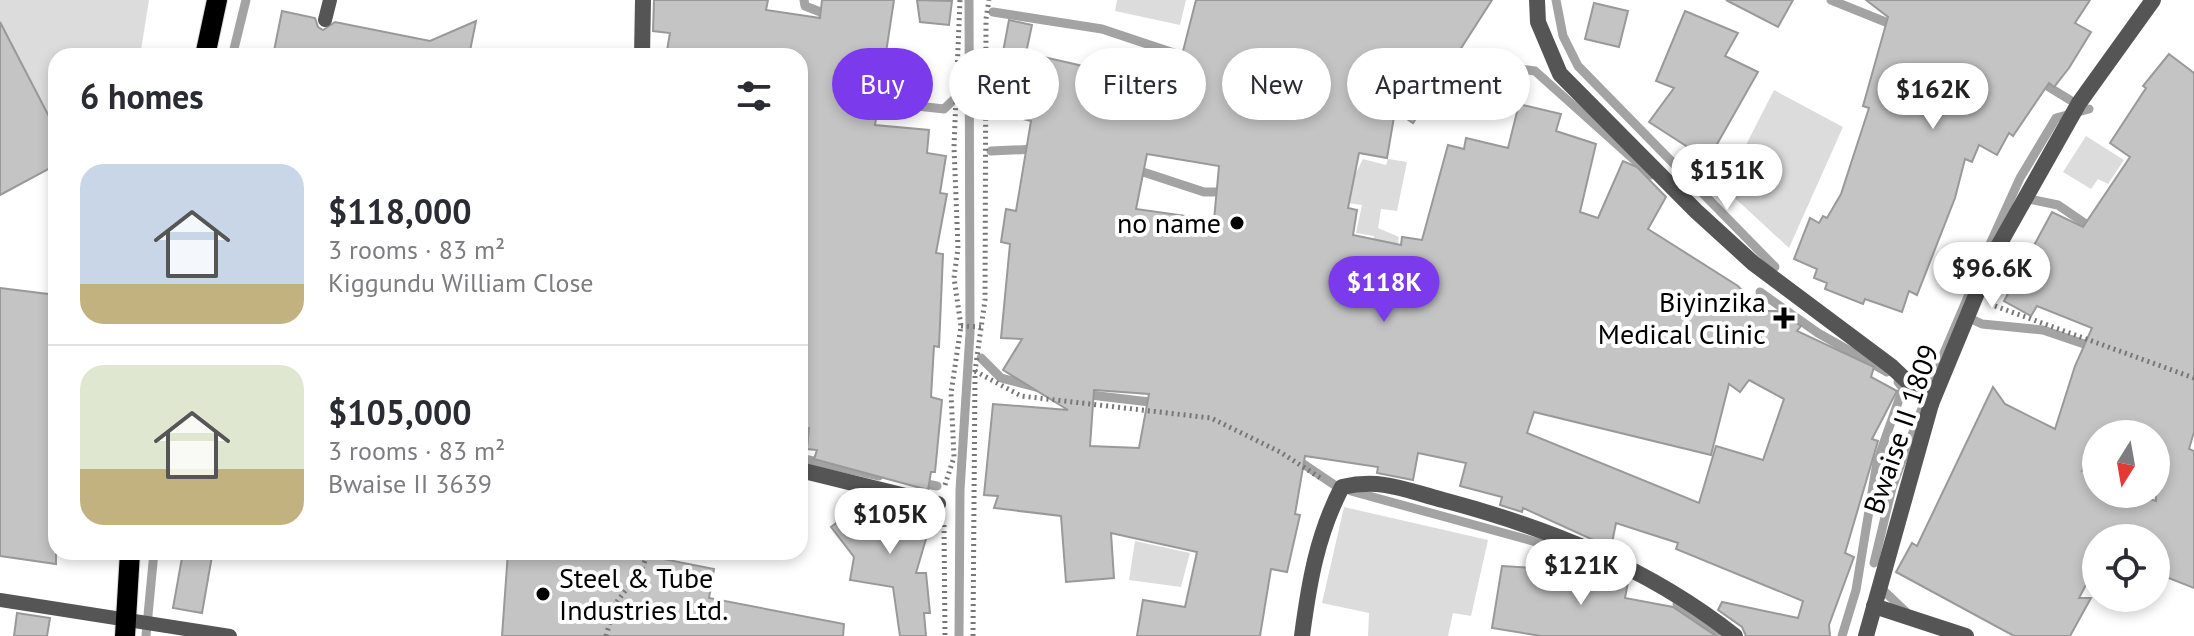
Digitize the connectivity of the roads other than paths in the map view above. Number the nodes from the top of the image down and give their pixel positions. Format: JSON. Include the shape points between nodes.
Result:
{"nodes":[{"id":1,"x":217,"y":0,"type":"edge"},
{"id":2,"x":330,"y":0,"type":"edge"},
{"id":3,"x":643,"y":0,"type":"edge"},
{"id":4,"x":1537,"y":0,"type":"edge"},
{"id":5,"x":2153,"y":0,"type":"edge"},
{"id":6,"x":325,"y":20,"type":"dead end"},
{"id":7,"x":207,"y":48,"type":"edge"},
{"id":8,"x":642,"y":48,"type":"edge"},
{"id":9,"x":1931,"y":404,"type":"junction"},
{"id":10,"x":808,"y":472,"type":"edge"},
{"id":11,"x":938,"y":504,"type":"road end"},
{"id":12,"x":130,"y":560,"type":"edge"},
{"id":13,"x":0,"y":600,"type":"edge"},
{"id":14,"x":1874,"y":606,"type":"junction"},
{"id":15,"x":126,"y":626,"type":"edge"},
{"id":16,"x":230,"y":636,"type":"edge"},
{"id":17,"x":1302,"y":636,"type":"edge"},
{"id":18,"x":1735,"y":636,"type":"edge"},
{"id":19,"x":1866,"y":636,"type":"edge"},
{"id":20,"x":1966,"y":636,"type":"edge"}],
"edges":[{"from":1,"to":7,"type":"main road"},
{"from":2,"to":6,"type":"lane"},
{"from":3,"to":8,"type":"street"},
{"from":4,"to":9,"type":"street","via":[[1538,22],[1560,74],[1753,263],[1892,367]]},
{"from":5,"to":9,"type":"street","name":"Bwaise II 1809","via":[[2072,115],[1991,259]]},
{"from":9,"to":14,"type":"street","name":"Bwaise II 1809"},
{"from":10,"to":11,"type":"street"},
{"from":12,"to":15,"type":"main road"},
{"from":13,"to":15,"type":"lane"},
{"from":14,"to":19,"type":"street","name":"Bwaise II 1809"},
{"from":14,"to":20,"type":"street"},
{"from":15,"to":16,"type":"lane"},
{"from":17,"to":18,"type":"street","via":[[1311,564],[1341,490],[1370,481],[1565,539],[1659,584]]}]}
